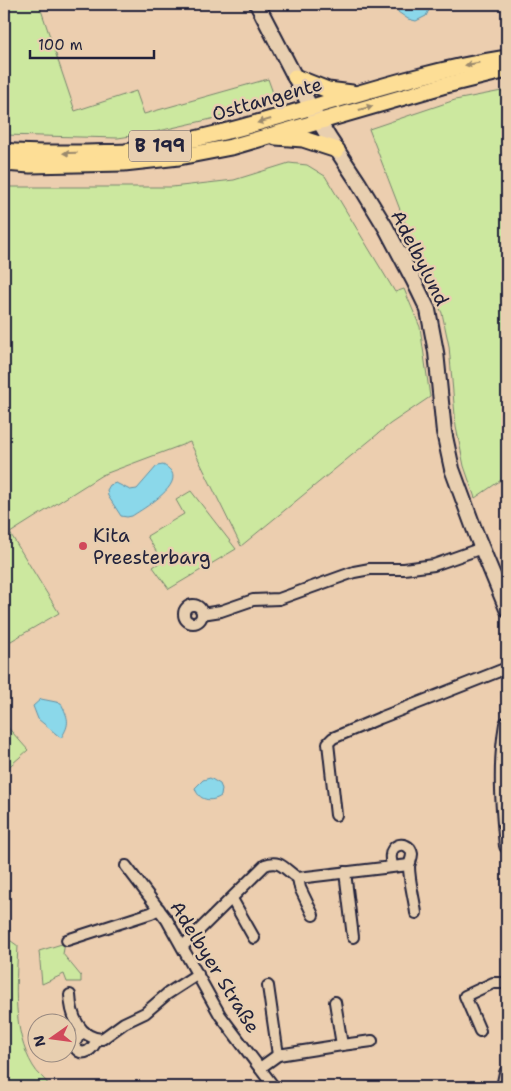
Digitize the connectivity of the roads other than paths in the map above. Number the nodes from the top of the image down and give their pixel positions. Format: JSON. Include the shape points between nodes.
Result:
{"nodes":[{"id":1,"x":257,"y":4,"type":"edge"},
{"id":2,"x":507,"y":58,"type":"edge"},
{"id":3,"x":507,"y":70,"type":"edge"},
{"id":4,"x":295,"y":77,"type":"junction"},
{"id":5,"x":361,"y":93,"type":"junction"},
{"id":6,"x":315,"y":114,"type":"junction"},
{"id":7,"x":262,"y":138,"type":"junction"},
{"id":8,"x":337,"y":150,"type":"junction"},
{"id":9,"x":4,"y":151,"type":"edge"},
{"id":10,"x":4,"y":163,"type":"edge"},
{"id":11,"x":482,"y":548,"type":"junction"},
{"id":12,"x":507,"y":609,"type":"edge"},
{"id":13,"x":202,"y":614,"type":"dead end"},
{"id":14,"x":507,"y":668,"type":"edge"},
{"id":15,"x":507,"y":724,"type":"edge"},
{"id":16,"x":505,"y":764,"type":"edge"},
{"id":17,"x":336,"y":815,"type":"dead end"},
{"id":18,"x":506,"y":818,"type":"edge"},
{"id":19,"x":507,"y":846,"type":"edge"},
{"id":20,"x":409,"y":865,"type":"junction"},
{"id":21,"x":126,"y":866,"type":"dead end"},
{"id":22,"x":392,"y":866,"type":"junction"},
{"id":23,"x":344,"y":872,"type":"junction"},
{"id":24,"x":298,"y":878,"type":"junction"},
{"id":25,"x":232,"y":899,"type":"junction"},
{"id":26,"x":159,"y":909,"type":"junction"},
{"id":27,"x":416,"y":913,"type":"dead end"},
{"id":28,"x":313,"y":914,"type":"dead end"},
{"id":29,"x":353,"y":937,"type":"dead end"},
{"id":30,"x":254,"y":938,"type":"dead end"},
{"id":31,"x":67,"y":940,"type":"dead end"},
{"id":32,"x":183,"y":946,"type":"junction"},
{"id":33,"x":198,"y":974,"type":"junction"},
{"id":34,"x":507,"y":984,"type":"edge"},
{"id":35,"x":268,"y":986,"type":"dead end"},
{"id":36,"x":70,"y":995,"type":"dead end"},
{"id":37,"x":335,"y":1002,"type":"dead end"},
{"id":38,"x":480,"y":1031,"type":"dead end"},
{"id":39,"x":83,"y":1032,"type":"junction"},
{"id":40,"x":97,"y":1038,"type":"junction"},
{"id":41,"x":372,"y":1041,"type":"dead end"},
{"id":42,"x":342,"y":1045,"type":"junction"},
{"id":43,"x":278,"y":1055,"type":"junction"},
{"id":44,"x":260,"y":1068,"type":"junction"},
{"id":45,"x":507,"y":1073,"type":"edge"},
{"id":46,"x":274,"y":1087,"type":"edge"},
{"id":47,"x":504,"y":1087,"type":"edge"}],
"edges":[{"from":1,"to":4,"type":"street","name":"Adelbylund"},
{"from":2,"to":5,"type":"main road","name":"Osttangente","number":"B 199","one_way":true,"via":[[437,71]]},
{"from":6,"to":3,"type":"main road","name":"Osttangente","number":"B 199","one_way":true},
{"from":4,"to":5,"type":"main road","via":[[328,90]]},
{"from":4,"to":6,"type":"street","name":"Adelbylund"},
{"from":5,"to":6,"type":"main road","name":"Osttangente","number":"B 199"},
{"from":6,"to":7,"type":"main road","name":"Osttangente","number":"B 199"},
{"from":6,"to":8,"type":"street","name":"Adelbylund"},
{"from":6,"to":9,"type":"main road","name":"Osttangente","number":"B 199","one_way":true,"via":[[123,152],[31,154]]},
{"from":7,"to":8,"type":"main road","via":[[303,139]]},
{"from":7,"to":10,"type":"main road","name":"Osttangente","number":"B 199","via":[[179,157],[124,163]]},
{"from":8,"to":11,"type":"street","name":"Adelbylund","via":[[386,228],[428,310],[450,460]]},
{"from":11,"to":12,"type":"street","name":"Adelbylund"},
{"from":11,"to":13,"type":"street","via":[[434,565],[354,572],[279,599],[252,600]]},
{"from":14,"to":17,"type":"street","via":[[333,738],[328,743]]},
{"from":15,"to":16,"type":"street"},
{"from":16,"to":18,"type":"street"},
{"from":18,"to":19,"type":"street"},
{"from":20,"to":22,"type":"street"},
{"from":20,"to":22,"type":"street","via":[[412,853],[404,844],[399,844],[391,854]]},
{"from":20,"to":27,"type":"street"},
{"from":21,"to":26,"type":"street","name":"Adelbyer Straße"},
{"from":22,"to":23,"type":"street"},
{"from":23,"to":24,"type":"street"},
{"from":23,"to":29,"type":"street"},
{"from":24,"to":25,"type":"street","via":[[274,862],[265,865]]},
{"from":24,"to":28,"type":"street"},
{"from":25,"to":30,"type":"street"},
{"from":25,"to":32,"type":"street"},
{"from":26,"to":31,"type":"street"},
{"from":26,"to":32,"type":"street","name":"Adelbyer Straße"},
{"from":32,"to":33,"type":"street","name":"Adelbyer Straße"},
{"from":33,"to":40,"type":"street","via":[[145,1013],[102,1039]]},
{"from":33,"to":44,"type":"street","name":"Adelbyer Straße","via":[[220,1015]]},
{"from":34,"to":38,"type":"street","via":[[493,984],[465,996]]},
{"from":35,"to":43,"type":"street"},
{"from":36,"to":39,"type":"street","via":[[73,1015]]},
{"from":37,"to":42,"type":"street"},
{"from":39,"to":40,"type":"street"},
{"from":39,"to":40,"type":"street","via":[[75,1040],[76,1049],[81,1052],[91,1049]]},
{"from":41,"to":42,"type":"street"},
{"from":42,"to":43,"type":"street"},
{"from":43,"to":44,"type":"street"},
{"from":44,"to":46,"type":"street","name":"Adelbyer Straße"},
{"from":45,"to":47,"type":"street"}]}
